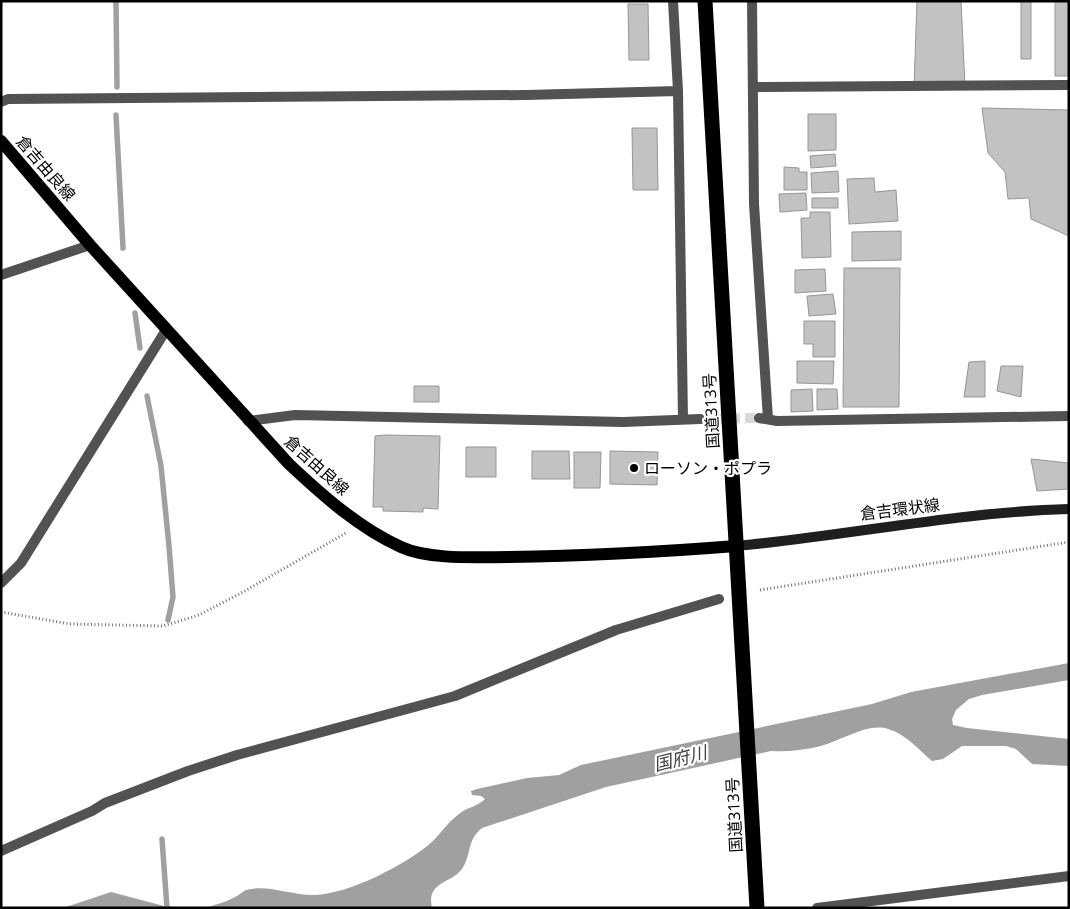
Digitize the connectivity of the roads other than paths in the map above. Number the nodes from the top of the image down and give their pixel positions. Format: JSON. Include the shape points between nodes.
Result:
{"nodes":[{"id":1,"x":673,"y":1,"type":"edge"},
{"id":2,"x":705,"y":1,"type":"edge"},
{"id":3,"x":752,"y":1,"type":"edge"},
{"id":4,"x":754,"y":86,"type":"junction"},
{"id":5,"x":1069,"y":86,"type":"edge"},
{"id":6,"x":678,"y":91,"type":"junction"},
{"id":7,"x":1,"y":102,"type":"edge"},
{"id":8,"x":1,"y":141,"type":"edge"},
{"id":9,"x":90,"y":245,"type":"junction"},
{"id":10,"x":1,"y":275,"type":"edge"},
{"id":11,"x":166,"y":330,"type":"junction"},
{"id":12,"x":1069,"y":416,"type":"edge"},
{"id":13,"x":683,"y":419,"type":"junction"},
{"id":14,"x":700,"y":419,"type":"tunnel mouth"},
{"id":15,"x":248,"y":421,"type":"junction"},
{"id":16,"x":1069,"y":509,"type":"edge"},
{"id":17,"x":736,"y":546,"type":"junction"},
{"id":18,"x":1,"y":583,"type":"edge"},
{"id":19,"x":719,"y":599,"type":"dead end"},
{"id":20,"x":1,"y":851,"type":"edge"},
{"id":21,"x":1069,"y":876,"type":"edge"},
{"id":22,"x":757,"y":902,"type":"edge"},
{"id":23,"x":817,"y":908,"type":"edge"}],
"edges":[{"from":1,"to":6,"type":"street"},
{"from":2,"to":17,"type":"highway","name":"国道313号"},
{"from":3,"to":4,"type":"street"},
{"from":4,"to":5,"type":"street"},
{"from":4,"to":12,"type":"street","via":[[754,204],[763,418],[777,421]]},
{"from":6,"to":7,"type":"street","via":[[8,99]]},
{"from":6,"to":13,"type":"street"},
{"from":8,"to":9,"type":"main road","name":"倉吉由良線"},
{"from":9,"to":10,"type":"street"},
{"from":9,"to":11,"type":"main road","name":"倉吉由良線"},
{"from":11,"to":15,"type":"main road","name":"倉吉由良線"},
{"from":11,"to":18,"type":"street","via":[[21,563]]},
{"from":13,"to":14,"type":"street"},
{"from":13,"to":15,"type":"street","via":[[623,422],[294,415]]},
{"from":15,"to":17,"type":"main road","name":"倉吉由良線","via":[[320,493],[402,548],[452,558],[632,553]]},
{"from":16,"to":17,"type":"main road","name":"倉吉環状線","via":[[1023,510]]},
{"from":17,"to":22,"type":"highway","name":"国道313号"},
{"from":19,"to":20,"type":"street","via":[[616,630],[455,696],[188,771]]},
{"from":21,"to":23,"type":"street"}]}
